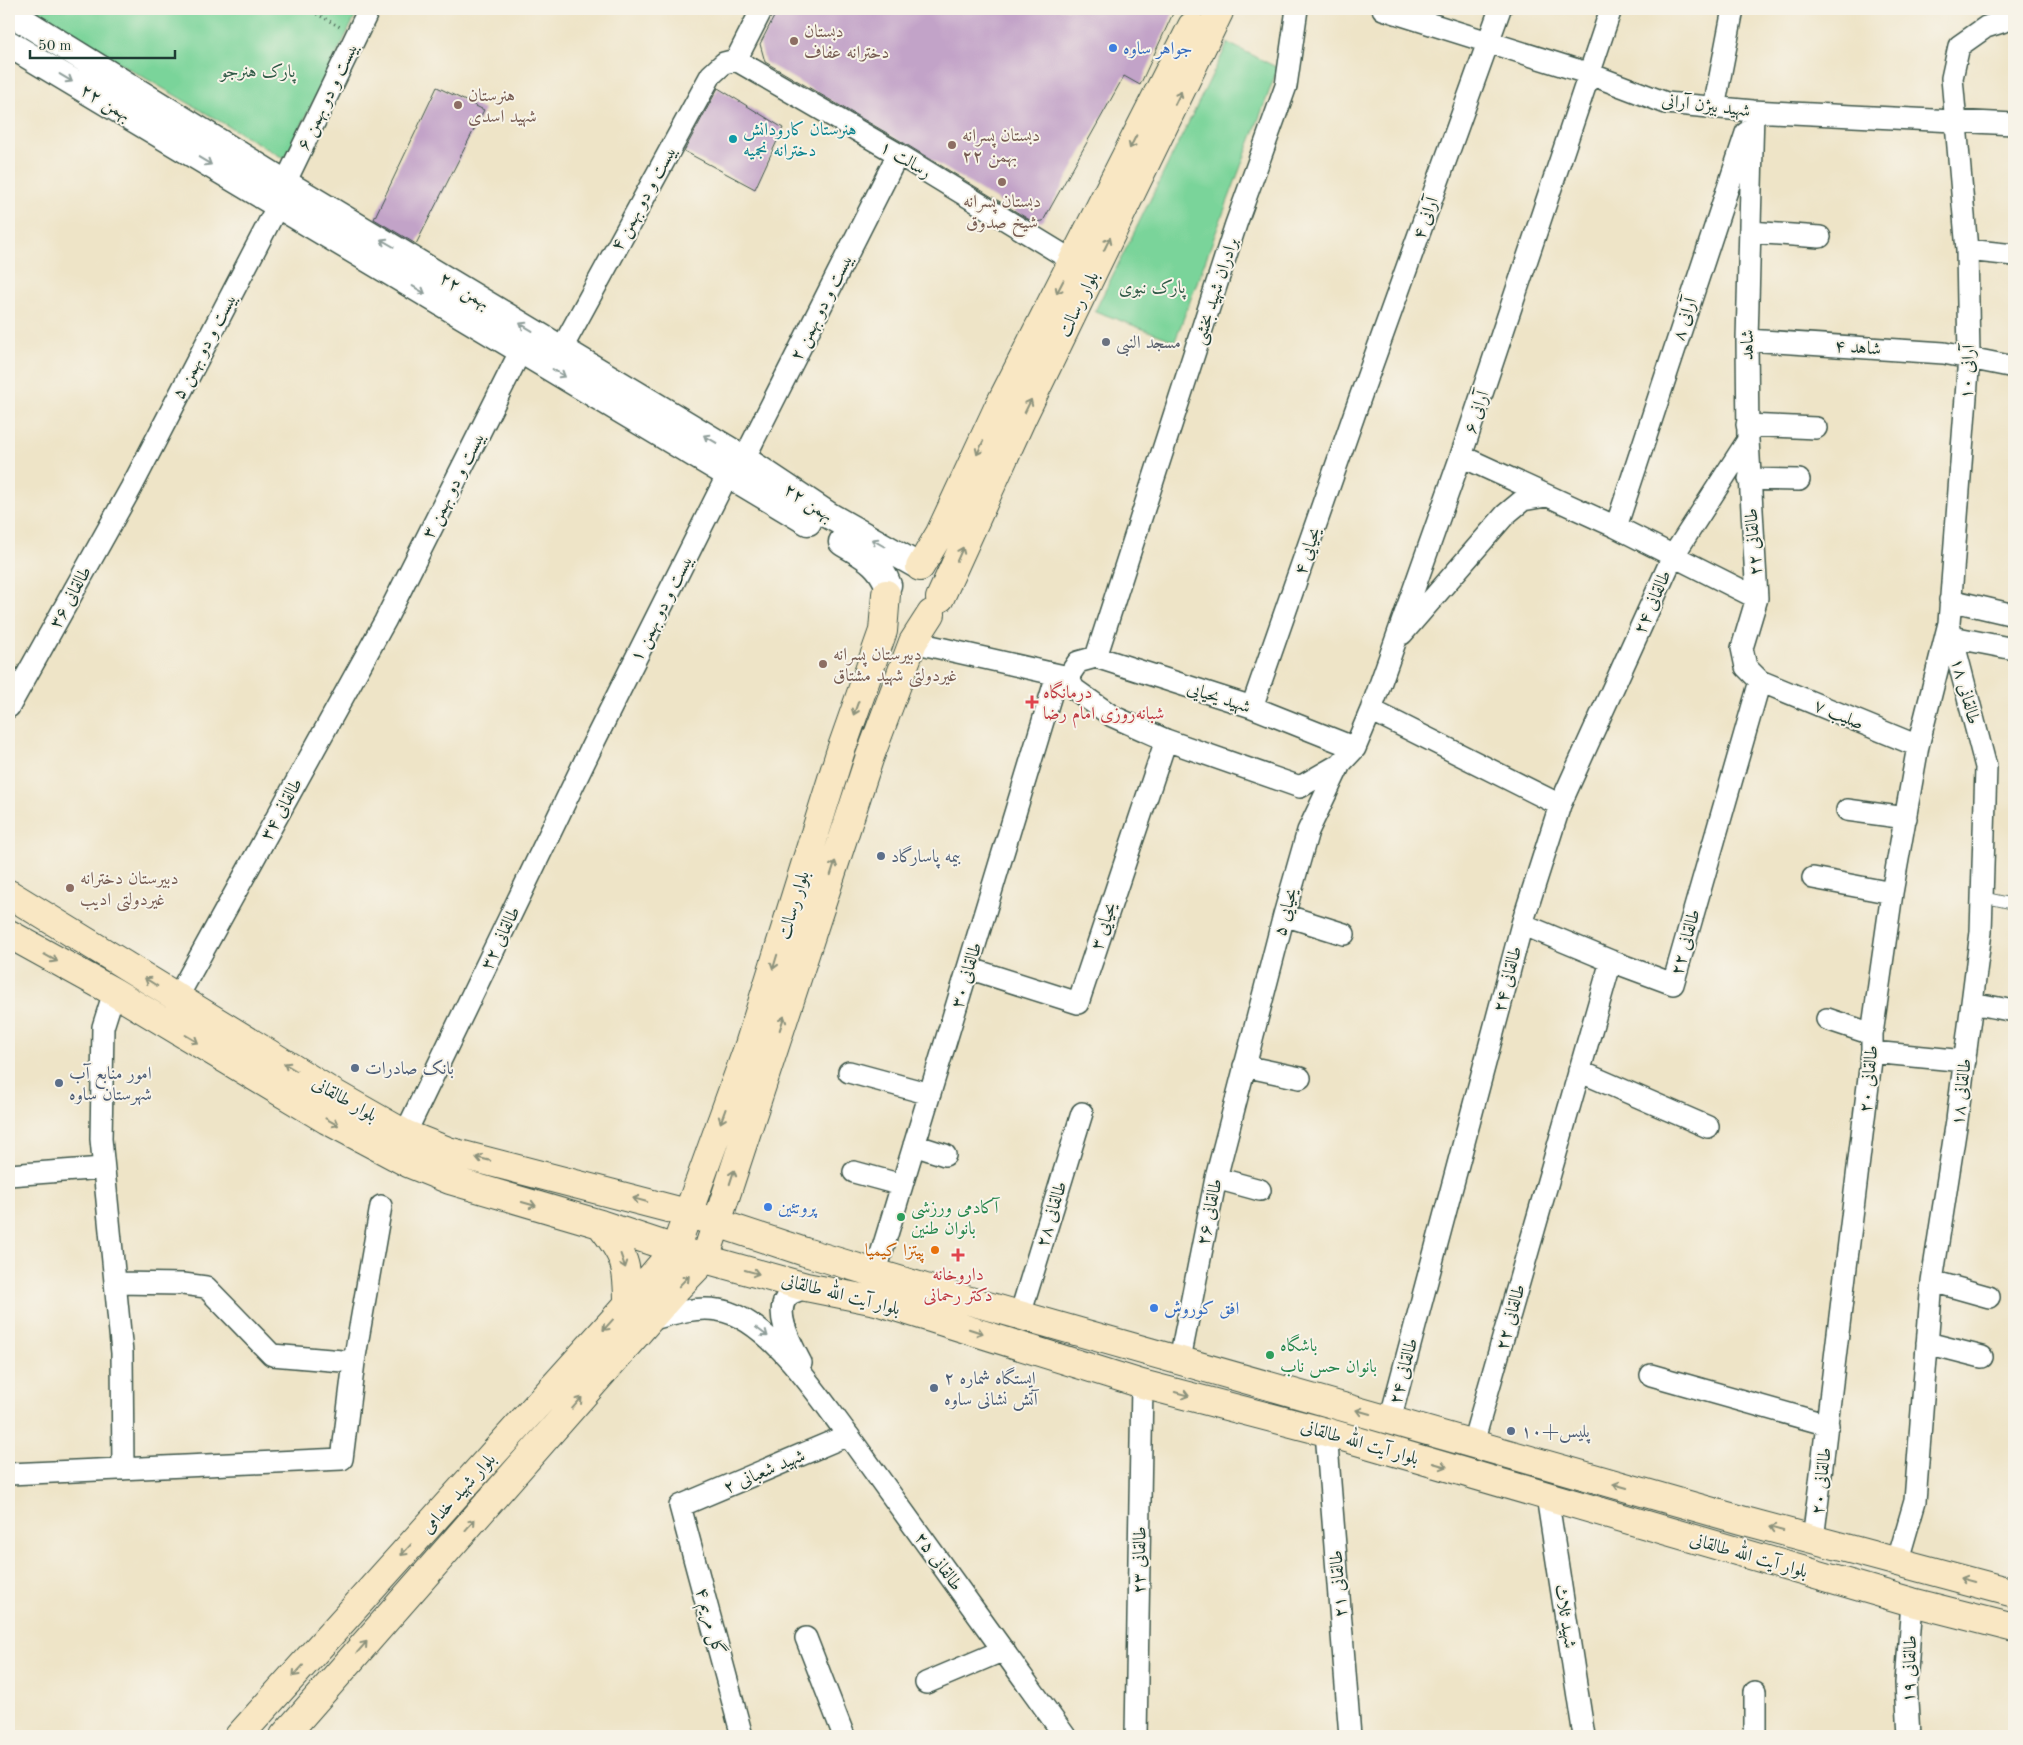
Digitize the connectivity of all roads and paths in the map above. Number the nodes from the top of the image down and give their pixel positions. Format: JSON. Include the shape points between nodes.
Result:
{"nodes":[{"id":1,"x":308,"y":9,"type":"edge"},
{"id":2,"x":369,"y":9,"type":"edge"},
{"id":3,"x":762,"y":9,"type":"edge"},
{"id":4,"x":1297,"y":9,"type":"edge"},
{"id":5,"x":1383,"y":9,"type":"edge"},
{"id":6,"x":1500,"y":9,"type":"edge"},
{"id":7,"x":1611,"y":9,"type":"edge"},
{"id":8,"x":1733,"y":9,"type":"edge"},
{"id":9,"x":9,"y":12,"type":"edge"},
{"id":10,"x":1210,"y":12,"type":"edge"},
{"id":11,"x":1987,"y":18,"type":"edge"},
{"id":12,"x":2014,"y":18,"type":"edge"},
{"id":13,"x":355,"y":36,"type":"junction"},
{"id":14,"x":1489,"y":42,"type":"junction"},
{"id":15,"x":9,"y":44,"type":"edge"},
{"id":16,"x":736,"y":60,"type":"junction"},
{"id":17,"x":1590,"y":74,"type":"junction"},
{"id":18,"x":1714,"y":108,"type":"junction"},
{"id":19,"x":1753,"y":111,"type":"junction"},
{"id":20,"x":1955,"y":122,"type":"junction"},
{"id":21,"x":2014,"y":124,"type":"edge"},
{"id":22,"x":898,"y":154,"type":"junction"},
{"id":23,"x":281,"y":194,"type":"junction"},
{"id":24,"x":1750,"y":232,"type":"junction"},
{"id":25,"x":1820,"y":237,"type":"dead end"},
{"id":26,"x":1967,"y":250,"type":"junction"},
{"id":27,"x":2014,"y":255,"type":"edge"},
{"id":28,"x":1073,"y":261,"type":"junction"},
{"id":29,"x":1747,"y":340,"type":"junction"},
{"id":30,"x":562,"y":348,"type":"junction"},
{"id":31,"x":520,"y":350,"type":"junction"},
{"id":32,"x":1969,"y":357,"type":"junction"},
{"id":33,"x":2014,"y":367,"type":"edge"},
{"id":34,"x":1361,"y":395,"type":"joint"},
{"id":35,"x":1816,"y":428,"type":"dead end"},
{"id":36,"x":1748,"y":433,"type":"junction"},
{"id":37,"x":1461,"y":456,"type":"junction"},
{"id":38,"x":736,"y":466,"type":"junction"},
{"id":39,"x":1749,"y":479,"type":"junction"},
{"id":40,"x":1799,"y":480,"type":"dead end"},
{"id":41,"x":131,"y":488,"type":"joint"},
{"id":42,"x":1546,"y":496,"type":"junction"},
{"id":43,"x":1616,"y":527,"type":"junction"},
{"id":44,"x":1673,"y":556,"type":"junction"},
{"id":45,"x":920,"y":567,"type":"junction"},
{"id":46,"x":887,"y":589,"type":"junction"},
{"id":47,"x":1757,"y":598,"type":"junction"},
{"id":48,"x":1950,"y":600,"type":"junction"},
{"id":49,"x":935,"y":606,"type":"junction"},
{"id":50,"x":2014,"y":615,"type":"edge"},
{"id":51,"x":385,"y":621,"type":"joint"},
{"id":52,"x":1951,"y":630,"type":"junction"},
{"id":53,"x":913,"y":642,"type":"junction"},
{"id":54,"x":1393,"y":645,"type":"junction"},
{"id":55,"x":2014,"y":649,"type":"edge"},
{"id":56,"x":1096,"y":657,"type":"junction"},
{"id":57,"x":1062,"y":676,"type":"junction"},
{"id":58,"x":1760,"y":681,"type":"junction"},
{"id":59,"x":9,"y":706,"type":"edge"},
{"id":60,"x":1252,"y":707,"type":"junction"},
{"id":61,"x":1370,"y":710,"type":"junction"},
{"id":62,"x":1166,"y":740,"type":"junction"},
{"id":63,"x":594,"y":742,"type":"joint"},
{"id":64,"x":1918,"y":746,"type":"junction"},
{"id":65,"x":1355,"y":748,"type":"junction"},
{"id":66,"x":1340,"y":764,"type":"junction"},
{"id":67,"x":1300,"y":787,"type":"junction"},
{"id":68,"x":1560,"y":805,"type":"junction"},
{"id":69,"x":1847,"y":810,"type":"dead end"},
{"id":70,"x":1906,"y":818,"type":"junction"},
{"id":71,"x":1308,"y":831,"type":"junction"},
{"id":72,"x":1813,"y":878,"type":"dead end"},
{"id":73,"x":1892,"y":893,"type":"junction"},
{"id":74,"x":9,"y":894,"type":"edge"},
{"id":75,"x":1982,"y":896,"type":"junction"},
{"id":76,"x":2014,"y":904,"type":"edge"},
{"id":77,"x":1284,"y":915,"type":"junction"},
{"id":78,"x":1522,"y":924,"type":"junction"},
{"id":79,"x":9,"y":934,"type":"edge"},
{"id":80,"x":1344,"y":934,"type":"dead end"},
{"id":81,"x":1611,"y":961,"type":"junction"},
{"id":82,"x":968,"y":968,"type":"junction"},
{"id":83,"x":114,"y":992,"type":"junction"},
{"id":84,"x":177,"y":998,"type":"junction"},
{"id":85,"x":1972,"y":1003,"type":"junction"},
{"id":86,"x":2014,"y":1012,"type":"edge"},
{"id":87,"x":1827,"y":1019,"type":"dead end"},
{"id":88,"x":1872,"y":1043,"type":"junction"},
{"id":89,"x":1965,"y":1060,"type":"junction"},
{"id":90,"x":1244,"y":1066,"type":"junction"},
{"id":91,"x":849,"y":1072,"type":"dead end"},
{"id":92,"x":1580,"y":1072,"type":"junction"},
{"id":93,"x":1300,"y":1078,"type":"dead end"},
{"id":94,"x":930,"y":1094,"type":"junction"},
{"id":95,"x":1082,"y":1113,"type":"dead end"},
{"id":96,"x":1708,"y":1127,"type":"dead end"},
{"id":97,"x":405,"y":1134,"type":"junction"},
{"id":98,"x":914,"y":1145,"type":"junction"},
{"id":99,"x":945,"y":1155,"type":"dead end"},
{"id":100,"x":103,"y":1168,"type":"junction"},
{"id":101,"x":854,"y":1172,"type":"dead end"},
{"id":102,"x":9,"y":1175,"type":"edge"},
{"id":103,"x":1216,"y":1178,"type":"junction"},
{"id":104,"x":902,"y":1185,"type":"junction"},
{"id":105,"x":1260,"y":1190,"type":"dead end"},
{"id":106,"x":381,"y":1206,"type":"dead end"},
{"id":107,"x":687,"y":1213,"type":"junction"},
{"id":108,"x":600,"y":1224,"type":"junction"},
{"id":109,"x":717,"y":1224,"type":"junction"},
{"id":110,"x":674,"y":1249,"type":"junction"},
{"id":111,"x":705,"y":1259,"type":"junction"},
{"id":112,"x":875,"y":1274,"type":"junction"},
{"id":113,"x":1932,"y":1281,"type":"junction"},
{"id":114,"x":115,"y":1283,"type":"junction"},
{"id":115,"x":806,"y":1287,"type":"junction"},
{"id":116,"x":1989,"y":1297,"type":"dead end"},
{"id":117,"x":628,"y":1304,"type":"junction"},
{"id":118,"x":945,"y":1308,"type":"junction"},
{"id":119,"x":1020,"y":1315,"type":"junction"},
{"id":120,"x":650,"y":1320,"type":"junction"},
{"id":121,"x":1927,"y":1343,"type":"junction"},
{"id":122,"x":1982,"y":1357,"type":"dead end"},
{"id":123,"x":1180,"y":1359,"type":"junction"},
{"id":124,"x":354,"y":1362,"type":"junction"},
{"id":125,"x":1650,"y":1376,"type":"dead end"},
{"id":126,"x":1142,"y":1384,"type":"junction"},
{"id":127,"x":811,"y":1386,"type":"junction"},
{"id":128,"x":1390,"y":1420,"type":"junction"},
{"id":129,"x":1828,"y":1426,"type":"junction"},
{"id":130,"x":1326,"y":1432,"type":"junction"},
{"id":131,"x":848,"y":1435,"type":"junction"},
{"id":132,"x":1473,"y":1444,"type":"junction"},
{"id":133,"x":1554,"y":1467,"type":"junction"},
{"id":134,"x":123,"y":1469,"type":"junction"},
{"id":135,"x":9,"y":1474,"type":"edge"},
{"id":136,"x":1547,"y":1496,"type":"junction"},
{"id":137,"x":680,"y":1506,"type":"joint"},
{"id":138,"x":1813,"y":1540,"type":"junction"},
{"id":139,"x":1897,"y":1562,"type":"junction"},
{"id":140,"x":2014,"y":1592,"type":"edge"},
{"id":141,"x":1912,"y":1602,"type":"junction"},
{"id":142,"x":2014,"y":1628,"type":"edge"},
{"id":143,"x":806,"y":1638,"type":"dead end"},
{"id":144,"x":1004,"y":1650,"type":"junction"},
{"id":145,"x":926,"y":1683,"type":"dead end"},
{"id":146,"x":1755,"y":1692,"type":"dead end"},
{"id":147,"x":239,"y":1736,"type":"edge"},
{"id":148,"x":284,"y":1736,"type":"edge"},
{"id":149,"x":742,"y":1736,"type":"edge"},
{"id":150,"x":844,"y":1736,"type":"edge"},
{"id":151,"x":1065,"y":1736,"type":"edge"},
{"id":152,"x":1136,"y":1736,"type":"edge"},
{"id":153,"x":1350,"y":1736,"type":"edge"},
{"id":154,"x":1584,"y":1736,"type":"edge"},
{"id":155,"x":1755,"y":1736,"type":"edge"},
{"id":156,"x":1909,"y":1736,"type":"edge"}],
"edges":[{"from":1,"to":13,"type":"path"},
{"from":2,"to":13,"type":"street","name":"بیست و دو بهمن ۶"},
{"from":3,"to":16,"type":"street"},
{"from":4,"to":56,"type":"street","name":"برادران شهید بخشی","via":[[1286,86],[1233,233]]},
{"from":5,"to":14,"type":"street","name":"شهید بیژن آرانی"},
{"from":6,"to":14,"type":"street","name":"آرانی ۴"},
{"from":7,"to":17,"type":"street","name":"آرانی ۶"},
{"from":8,"to":18,"type":"street"},
{"from":9,"to":23,"type":"street","name":"۲۲ بهمن"},
{"from":10,"to":28,"type":"main road","name":"بلوار رسالت","one_way":true},
{"from":49,"to":10,"type":"main road","name":"بلوار رسالت","one_way":true},
{"from":11,"to":12,"type":"street"},
{"from":11,"to":20,"type":"street","name":"آرانی ۱۰","via":[[1959,46],[1952,78]]},
{"from":13,"to":23,"type":"street","name":"بیست و دو بهمن ۶"},
{"from":14,"to":17,"type":"street","name":"شهید بیژن آرانی"},
{"from":14,"to":34,"type":"street","name":"آرانی ۴"},
{"from":15,"to":23,"type":"street","name":"۲۲ بهمن","one_way":true},
{"from":16,"to":22,"type":"street","name":"رسالت ۱"},
{"from":16,"to":30,"type":"street","name":"بیست و دو بهمن ۴","via":[[724,64],[711,75]]},
{"from":17,"to":18,"type":"street","name":"شهید بیژن آرانی","via":[[1666,103]]},
{"from":17,"to":37,"type":"street","name":"آرانی ۶"},
{"from":18,"to":19,"type":"street","name":"شهید بیژن آرانی"},
{"from":19,"to":20,"type":"street","name":"شهید بیژن آرانی"},
{"from":19,"to":24,"type":"street","name":"شاهد"},
{"from":19,"to":43,"type":"street","name":"آرانی ۸"},
{"from":20,"to":21,"type":"street","name":"شهید بیژن آرانی"},
{"from":20,"to":26,"type":"street","name":"آرانی ۱۰"},
{"from":22,"to":28,"type":"street","name":"رسالت ۱"},
{"from":22,"to":38,"type":"street","name":"بیست و دو بهمن ۲"},
{"from":30,"to":23,"type":"street","name":"۲۲ بهمن","one_way":true},
{"from":23,"to":31,"type":"street","name":"۲۲ بهمن","one_way":true},
{"from":23,"to":41,"type":"street","name":"بیست و دو بهمن ۵"},
{"from":24,"to":25,"type":"street"},
{"from":24,"to":29,"type":"street","name":"شاهد"},
{"from":26,"to":27,"type":"street"},
{"from":26,"to":32,"type":"street","name":"آرانی ۱۰"},
{"from":28,"to":45,"type":"main road","name":"بلوار رسالت","one_way":true,"via":[[998,408],[940,533]]},
{"from":29,"to":32,"type":"street","name":"شاهد ۴"},
{"from":29,"to":36,"type":"street","name":"شاهد"},
{"from":38,"to":30,"type":"street","name":"۲۲ بهمن","one_way":true},
{"from":31,"to":38,"type":"street","name":"۲۲ بهمن","one_way":true},
{"from":31,"to":51,"type":"street","name":"بیست و دو بهمن ۳"},
{"from":32,"to":33,"type":"street","name":"شاهد ۴"},
{"from":32,"to":48,"type":"street","name":"آرانی ۱۰"},
{"from":34,"to":60,"type":"street","name":"یحیایی ۴"},
{"from":35,"to":36,"type":"street"},
{"from":36,"to":39,"type":"street","name":"طالقانی ۲۲"},
{"from":36,"to":44,"type":"street"},
{"from":37,"to":42,"type":"street"},
{"from":37,"to":54,"type":"street","name":"آرانی ۶"},
{"from":45,"to":38,"type":"street","name":"۲۲ بهمن","one_way":true},
{"from":38,"to":46,"type":"street","name":"۲۲ بهمن","via":[[869,559],[882,571]]},
{"from":38,"to":63,"type":"street","name":"بیست و دو بهمن ۱"},
{"from":39,"to":40,"type":"street"},
{"from":39,"to":47,"type":"street","name":"طالقانی ۲۲"},
{"from":41,"to":59,"type":"street","name":"طالقانی ۳۶"},
{"from":42,"to":43,"type":"street"},
{"from":42,"to":54,"type":"street","via":[[1523,500],[1505,514]]},
{"from":43,"to":44,"type":"street"},
{"from":44,"to":47,"type":"street"},
{"from":44,"to":68,"type":"street","name":"طالقانی ۲۴"},
{"from":45,"to":46,"type":"main road","via":[[897,572]]},
{"from":45,"to":49,"type":"main road","via":[[938,582]]},
{"from":46,"to":49,"type":"main road","via":[[887,602],[898,616],[914,621],[923,619]]},
{"from":46,"to":107,"type":"main road","name":"بلوار رسالت","one_way":true,"via":[[883,631],[840,753],[749,1046]]},
{"from":47,"to":58,"type":"street","name":"طالقانی ۲۲","via":[[1742,648],[1746,667]]},
{"from":48,"to":50,"type":"street"},
{"from":48,"to":52,"type":"street","name":"آرانی ۱۰"},
{"from":49,"to":53,"type":"main road","name":"بلوار رسالت"},
{"from":51,"to":84,"type":"street","name":"طالقانی ۳۴"},
{"from":52,"to":55,"type":"street"},
{"from":52,"to":64,"type":"street","name":"طالقانی ۲۰"},
{"from":52,"to":75,"type":"street","name":"طالقانی ۱۸","via":[[1986,767]]},
{"from":53,"to":57,"type":"street"},
{"from":109,"to":53,"type":"main road","name":"بلوار رسالت","one_way":true,"via":[[868,759]]},
{"from":54,"to":61,"type":"street","name":"آرانی ۶"},
{"from":56,"to":57,"type":"street","via":[[1078,662]]},
{"from":56,"to":60,"type":"street","name":"شهید یحیایی"},
{"from":57,"to":62,"type":"street","via":[[1074,689],[1112,716]]},
{"from":57,"to":82,"type":"street","name":"طالقانی ۳۰"},
{"from":58,"to":64,"type":"street","name":"صلیب ۷"},
{"from":58,"to":81,"type":"street","name":"طالقانی ۲۲","via":[[1673,984]]},
{"from":60,"to":65,"type":"street","name":"شهید یحیایی"},
{"from":61,"to":65,"type":"street","name":"آرانی ۶"},
{"from":61,"to":68,"type":"street"},
{"from":62,"to":67,"type":"street"},
{"from":62,"to":82,"type":"street","name":"یحیایی ۳","via":[[1078,1003]]},
{"from":63,"to":97,"type":"street","name":"طالقانی ۳۲"},
{"from":64,"to":70,"type":"street","name":"طالقانی ۲۰"},
{"from":65,"to":66,"type":"street"},
{"from":66,"to":67,"type":"street"},
{"from":66,"to":71,"type":"street","name":"یحیایی ۵"},
{"from":67,"to":71,"type":"street"},
{"from":68,"to":78,"type":"street","name":"طالقانی ۲۴"},
{"from":69,"to":70,"type":"street"},
{"from":70,"to":73,"type":"street","name":"طالقانی ۲۰"},
{"from":71,"to":77,"type":"street","name":"یحیایی ۵"},
{"from":72,"to":73,"type":"street"},
{"from":73,"to":88,"type":"street","name":"طالقانی ۲۰"},
{"from":84,"to":74,"type":"main road","name":"بلوار طالقانی","one_way":true},
{"from":75,"to":76,"type":"lane"},
{"from":75,"to":85,"type":"street","name":"طالقانی ۱۸"},
{"from":77,"to":80,"type":"street"},
{"from":77,"to":90,"type":"street","name":"یحیایی ۵"},
{"from":78,"to":81,"type":"street"},
{"from":78,"to":128,"type":"street","name":"طالقانی ۲۴"},
{"from":79,"to":83,"type":"main road","name":"بلوار طالقانی","one_way":true},
{"from":81,"to":92,"type":"street","name":"طالقانی ۲۲"},
{"from":82,"to":94,"type":"street","name":"طالقانی ۳۰"},
{"from":83,"to":100,"type":"street","via":[[103,1027]]},
{"from":83,"to":108,"type":"main road","name":"بلوار طالقانی","one_way":true,"via":[[328,1120],[408,1163],[450,1180]]},
{"from":97,"to":84,"type":"main road","name":"بلوار طالقانی","one_way":true},
{"from":85,"to":86,"type":"street"},
{"from":85,"to":89,"type":"street","name":"طالقانی ۱۸"},
{"from":87,"to":88,"type":"street"},
{"from":88,"to":89,"type":"street"},
{"from":88,"to":129,"type":"street","name":"طالقانی ۲۰"},
{"from":89,"to":113,"type":"street","name":"طالقانی ۱۸"},
{"from":90,"to":93,"type":"street"},
{"from":90,"to":103,"type":"street","name":"طالقانی ۲۶"},
{"from":91,"to":94,"type":"street"},
{"from":92,"to":96,"type":"street"},
{"from":92,"to":132,"type":"street","name":"طالقانی ۲۲"},
{"from":94,"to":98,"type":"street","name":"طالقانی ۳۰"},
{"from":95,"to":119,"type":"street","name":"طالقانی ۲۸"},
{"from":107,"to":97,"type":"main road","name":"بلوار طالقانی","one_way":true,"via":[[448,1151]]},
{"from":98,"to":99,"type":"street"},
{"from":98,"to":104,"type":"street","name":"طالقانی ۳۰"},
{"from":100,"to":102,"type":"street"},
{"from":100,"to":114,"type":"street"},
{"from":101,"to":104,"type":"street"},
{"from":103,"to":105,"type":"street"},
{"from":103,"to":123,"type":"street","name":"طالقانی ۲۶"},
{"from":104,"to":112,"type":"street","name":"طالقانی ۳۰"},
{"from":106,"to":124,"type":"street"},
{"from":107,"to":109,"type":"main road","name":"بلوار طالقانی"},
{"from":107,"to":110,"type":"main road","name":"بلوار رسالت"},
{"from":108,"to":110,"type":"main road","name":"بلوار طالقانی"},
{"from":108,"to":117,"type":"main road","one_way":true,"via":[[618,1247],[628,1275]]},
{"from":109,"to":111,"type":"main road","name":"بلوار رسالت"},
{"from":109,"to":112,"type":"main road","name":"بلوار آیت الله طالقانی"},
{"from":110,"to":111,"type":"main road","name":"بلوار طالقانی"},
{"from":110,"to":117,"type":"main road","name":"بلوار شهید خدامی"},
{"from":111,"to":115,"type":"main road","name":"بلوار آیت الله طالقانی","one_way":true},
{"from":120,"to":111,"type":"main road","name":"بلوار شهید خدامی","one_way":true},
{"from":112,"to":118,"type":"main road","name":"بلوار آیت الله طالقانی"},
{"from":113,"to":116,"type":"street"},
{"from":113,"to":121,"type":"street","name":"طالقانی ۱۸"},
{"from":114,"to":124,"type":"street","via":[[206,1287],[272,1355]]},
{"from":114,"to":134,"type":"street","via":[[122,1353]]},
{"from":115,"to":118,"type":"main road","name":"بلوار آیت الله طالقانی","via":[[876,1301]]},
{"from":115,"to":127,"type":"street","via":[[788,1296],[782,1308],[784,1326]]},
{"from":117,"to":147,"type":"main road","name":"بلوار شهید خدامی","one_way":true},
{"from":118,"to":119,"type":"main road","name":"بلوار آیت الله طالقانی"},
{"from":118,"to":126,"type":"main road","name":"بلوار آیت الله طالقانی","one_way":true},
{"from":119,"to":123,"type":"main road","name":"بلوار آیت الله طالقانی"},
{"from":120,"to":127,"type":"street","one_way":true,"via":[[676,1312],[718,1310],[732,1314],[768,1336]]},
{"from":148,"to":120,"type":"main road","name":"بلوار شهید خدامی","one_way":true},
{"from":121,"to":122,"type":"street"},
{"from":121,"to":139,"type":"street","name":"طالقانی ۱۸","via":[[1914,1501]]},
{"from":128,"to":123,"type":"main road","name":"بلوار آیت الله طالقانی","one_way":true},
{"from":124,"to":134,"type":"street","via":[[342,1460]]},
{"from":125,"to":129,"type":"street"},
{"from":126,"to":130,"type":"main road","name":"بلوار آیت الله طالقانی","one_way":true},
{"from":126,"to":152,"type":"street","name":"طالقانی ۲۳"},
{"from":127,"to":131,"type":"street","name":"طالقانی ۲۵"},
{"from":128,"to":132,"type":"main road","name":"بلوار آیت الله طالقانی"},
{"from":129,"to":138,"type":"street","name":"طالقانی ۲۰"},
{"from":130,"to":136,"type":"main road","name":"بلوار آیت الله طالقانی","one_way":true},
{"from":130,"to":153,"type":"street","name":"طالقانی ۲۱"},
{"from":131,"to":137,"type":"street","name":"شهید شعبانی ۲"},
{"from":131,"to":144,"type":"street","name":"طالقانی ۲۵"},
{"from":132,"to":133,"type":"main road","name":"بلوار آیت الله طالقانی"},
{"from":133,"to":136,"type":"main road"},
{"from":138,"to":133,"type":"main road","name":"بلوار آیت الله طالقانی","one_way":true},
{"from":134,"to":135,"type":"street"},
{"from":136,"to":141,"type":"main road","name":"بلوار آیت الله طالقانی"},
{"from":136,"to":154,"type":"street","name":"شهید ثلاث"},
{"from":137,"to":149,"type":"street","name":"گل مریم ۴"},
{"from":138,"to":139,"type":"main road","name":"بلوار آیت الله طالقانی"},
{"from":140,"to":139,"type":"main road","name":"بلوار آیت الله طالقانی","one_way":true},
{"from":141,"to":142,"type":"main road","name":"بلوار آیت الله طالقانی"},
{"from":141,"to":156,"type":"street","name":"طالقانی ۱۹","via":[[1906,1683]]},
{"from":143,"to":150,"type":"street"},
{"from":144,"to":145,"type":"street"},
{"from":144,"to":151,"type":"street","name":"طالقانی ۲۵"},
{"from":146,"to":155,"type":"street"}]}
